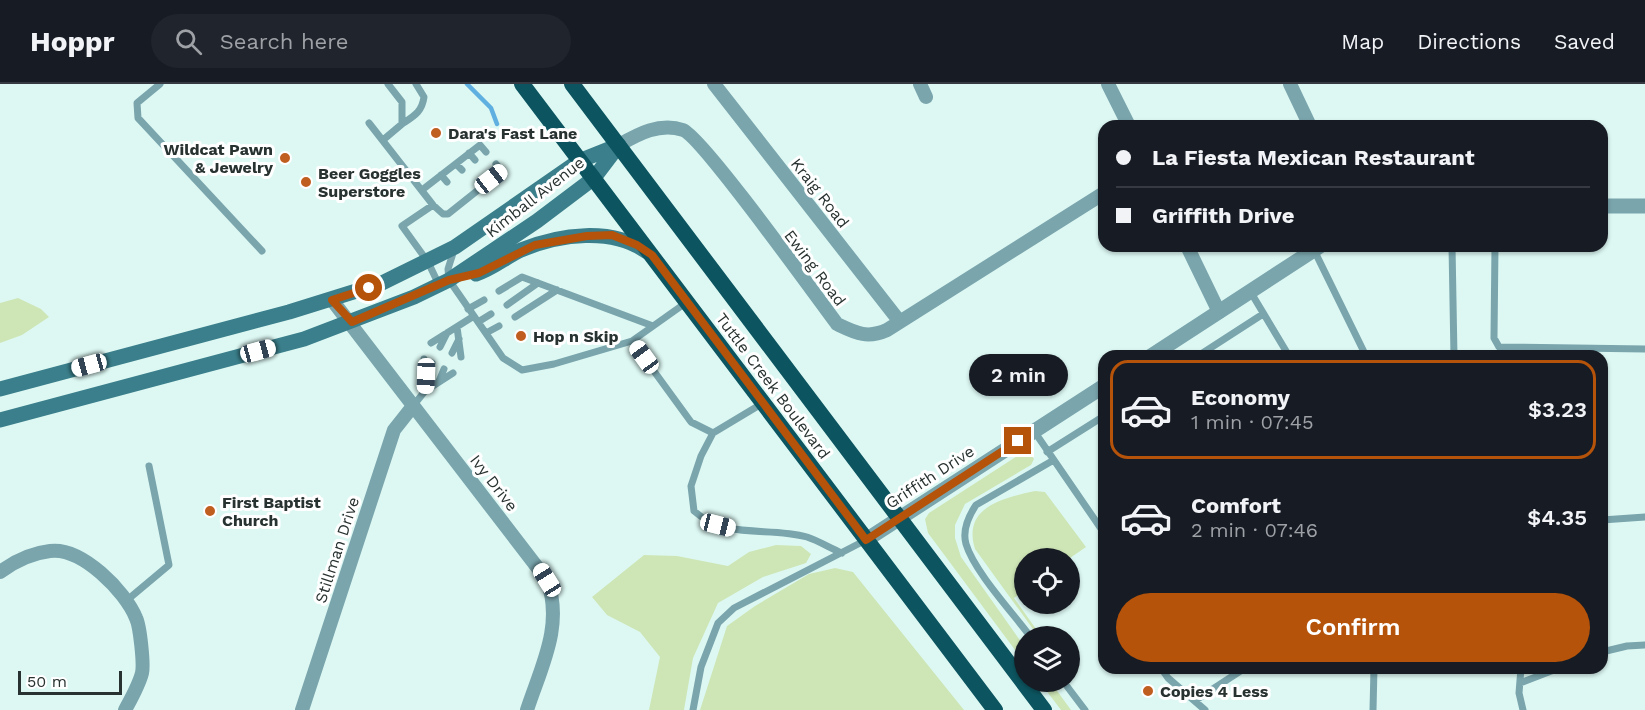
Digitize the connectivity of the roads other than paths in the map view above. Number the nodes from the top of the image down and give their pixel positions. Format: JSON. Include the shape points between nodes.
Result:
{"nodes":[{"id":1,"x":160,"y":84,"type":"edge"},
{"id":2,"x":388,"y":84,"type":"edge"},
{"id":3,"x":416,"y":84,"type":"edge"},
{"id":4,"x":522,"y":84,"type":"edge"},
{"id":5,"x":572,"y":84,"type":"edge"},
{"id":6,"x":714,"y":84,"type":"edge"},
{"id":7,"x":1108,"y":84,"type":"edge"},
{"id":8,"x":1290,"y":84,"type":"edge"},
{"id":9,"x":1126,"y":120,"type":"edge"},
{"id":10,"x":1307,"y":120,"type":"edge"},
{"id":11,"x":369,"y":123,"type":"dead end"},
{"id":12,"x":402,"y":124,"type":"junction"},
{"id":13,"x":382,"y":140,"type":"junction"},
{"id":14,"x":619,"y":145,"type":"junction"},
{"id":15,"x":486,"y":152,"type":"dead end"},
{"id":16,"x":469,"y":153,"type":"junction"},
{"id":17,"x":475,"y":160,"type":"dead end"},
{"id":18,"x":579,"y":160,"type":"junction"},
{"id":19,"x":456,"y":164,"type":"junction"},
{"id":20,"x":495,"y":164,"type":"dead end"},
{"id":21,"x":462,"y":170,"type":"dead end"},
{"id":22,"x":485,"y":172,"type":"dead end"},
{"id":23,"x":441,"y":175,"type":"junction"},
{"id":24,"x":594,"y":178,"type":"junction"},
{"id":25,"x":491,"y":179,"type":"junction"},
{"id":26,"x":447,"y":182,"type":"dead end"},
{"id":27,"x":473,"y":182,"type":"dead end"},
{"id":28,"x":480,"y":188,"type":"junction"},
{"id":29,"x":422,"y":190,"type":"junction"},
{"id":30,"x":458,"y":194,"type":"dead end"},
{"id":31,"x":1098,"y":197,"type":"edge"},
{"id":32,"x":464,"y":201,"type":"junction"},
{"id":33,"x":433,"y":205,"type":"junction"},
{"id":34,"x":1608,"y":206,"type":"edge"},
{"id":35,"x":1645,"y":206,"type":"edge"},
{"id":36,"x":455,"y":247,"type":"junction"},
{"id":37,"x":262,"y":251,"type":"dead end"},
{"id":38,"x":1190,"y":252,"type":"edge"},
{"id":39,"x":1311,"y":252,"type":"edge"},
{"id":40,"x":1319,"y":252,"type":"edge"},
{"id":41,"x":1452,"y":252,"type":"edge"},
{"id":42,"x":1495,"y":252,"type":"edge"},
{"id":43,"x":652,"y":255,"type":"junction"},
{"id":44,"x":428,"y":262,"type":"junction"},
{"id":45,"x":444,"y":282,"type":"junction"},
{"id":46,"x":538,"y":283,"type":"junction"},
{"id":47,"x":557,"y":290,"type":"junction"},
{"id":48,"x":499,"y":291,"type":"dead end"},
{"id":49,"x":1250,"y":291,"type":"junction"},
{"id":50,"x":332,"y":300,"type":"junction"},
{"id":51,"x":484,"y":300,"type":"dead end"},
{"id":52,"x":687,"y":302,"type":"junction"},
{"id":53,"x":507,"y":305,"type":"dead end"},
{"id":54,"x":468,"y":309,"type":"junction"},
{"id":55,"x":1219,"y":312,"type":"junction"},
{"id":56,"x":491,"y":314,"type":"dead end"},
{"id":57,"x":1263,"y":314,"type":"junction"},
{"id":58,"x":515,"y":317,"type":"dead end"},
{"id":59,"x":476,"y":319,"type":"junction"},
{"id":60,"x":352,"y":322,"type":"junction"},
{"id":61,"x":900,"y":322,"type":"junction"},
{"id":62,"x":499,"y":326,"type":"dead end"},
{"id":63,"x":653,"y":326,"type":"junction"},
{"id":64,"x":457,"y":327,"type":"junction"},
{"id":65,"x":447,"y":333,"type":"junction"},
{"id":66,"x":486,"y":333,"type":"junction"},
{"id":67,"x":459,"y":338,"type":"junction"},
{"id":68,"x":632,"y":341,"type":"junction"},
{"id":69,"x":431,"y":343,"type":"dead end"},
{"id":70,"x":440,"y":347,"type":"dead end"},
{"id":71,"x":1645,"y":349,"type":"edge"},
{"id":72,"x":1160,"y":350,"type":"edge"},
{"id":73,"x":1207,"y":350,"type":"edge"},
{"id":74,"x":1285,"y":350,"type":"edge"},
{"id":75,"x":1363,"y":350,"type":"edge"},
{"id":76,"x":1454,"y":350,"type":"edge"},
{"id":77,"x":452,"y":353,"type":"dead end"},
{"id":78,"x":461,"y":357,"type":"dead end"},
{"id":79,"x":424,"y":359,"type":"dead end"},
{"id":80,"x":432,"y":363,"type":"dead end"},
{"id":81,"x":444,"y":369,"type":"dead end"},
{"id":82,"x":453,"y":373,"type":"dead end"},
{"id":83,"x":426,"y":376,"type":"junction"},
{"id":84,"x":439,"y":381,"type":"junction"},
{"id":85,"x":0,"y":389,"type":"edge"},
{"id":86,"x":1098,"y":390,"type":"edge"},
{"id":87,"x":425,"y":391,"type":"junction"},
{"id":88,"x":763,"y":403,"type":"junction"},
{"id":89,"x":412,"y":406,"type":"junction"},
{"id":90,"x":0,"y":420,"type":"edge"},
{"id":91,"x":1098,"y":420,"type":"edge"},
{"id":92,"x":1034,"y":431,"type":"junction"},
{"id":93,"x":713,"y":434,"type":"junction"},
{"id":94,"x":1047,"y":452,"type":"junction"},
{"id":95,"x":1052,"y":461,"type":"junction"},
{"id":96,"x":149,"y":466,"type":"dead end"},
{"id":97,"x":1645,"y":517,"type":"edge"},
{"id":98,"x":900,"y":518,"type":"junction"},
{"id":99,"x":1608,"y":520,"type":"edge"},
{"id":100,"x":1098,"y":525,"type":"edge"},
{"id":101,"x":866,"y":540,"type":"junction"},
{"id":102,"x":842,"y":553,"type":"junction"},
{"id":103,"x":0,"y":572,"type":"edge"},
{"id":104,"x":126,"y":601,"type":"junction"},
{"id":105,"x":1022,"y":626,"type":"edge"},
{"id":106,"x":1645,"y":645,"type":"edge"},
{"id":107,"x":1608,"y":651,"type":"edge"},
{"id":108,"x":1165,"y":674,"type":"edge"},
{"id":109,"x":1236,"y":674,"type":"edge"},
{"id":110,"x":1374,"y":674,"type":"edge"},
{"id":111,"x":1521,"y":674,"type":"edge"},
{"id":112,"x":1543,"y":674,"type":"edge"},
{"id":113,"x":1520,"y":683,"type":"junction"},
{"id":114,"x":1071,"y":692,"type":"edge"},
{"id":115,"x":1196,"y":700,"type":"junction"},
{"id":116,"x":125,"y":710,"type":"edge"},
{"id":117,"x":302,"y":710,"type":"edge"},
{"id":118,"x":527,"y":710,"type":"edge"},
{"id":119,"x":693,"y":710,"type":"edge"},
{"id":120,"x":995,"y":710,"type":"edge"},
{"id":121,"x":1044,"y":710,"type":"edge"},
{"id":122,"x":1085,"y":710,"type":"edge"},
{"id":123,"x":1205,"y":710,"type":"edge"},
{"id":124,"x":1373,"y":710,"type":"edge"},
{"id":125,"x":1523,"y":710,"type":"edge"}],
"edges":[{"from":1,"to":37,"type":"lane","via":[[137,103],[138,118]]},
{"from":2,"to":12,"type":"lane","via":[[402,102]]},
{"from":3,"to":12,"type":"lane","via":[[424,97],[423,106]]},
{"from":4,"to":18,"type":"highway","name":"Tuttle Creek Boulevard"},
{"from":5,"to":14,"type":"highway","name":"Tuttle Creek Boulevard"},
{"from":6,"to":61,"type":"street","name":"Kraig Road"},
{"from":7,"to":9,"type":"street"},
{"from":8,"to":10,"type":"street"},
{"from":11,"to":13,"type":"lane"},
{"from":12,"to":13,"type":"lane"},
{"from":13,"to":29,"type":"lane"},
{"from":14,"to":18,"type":"main road","name":"Kimball Avenue"},
{"from":14,"to":24,"type":"main road","name":"Kimball Avenue"},
{"from":14,"to":61,"type":"street","name":"Ewing Road","via":[[642,132],[670,126],[687,131],[837,324],[861,336],[876,335]]},
{"from":14,"to":98,"type":"highway","name":"Tuttle Creek Boulevard"},
{"from":15,"to":16,"type":"lane","via":[[480,145]]},
{"from":16,"to":17,"type":"lane"},
{"from":16,"to":19,"type":"lane"},
{"from":18,"to":24,"type":"highway","name":"Tuttle Creek Boulevard"},
{"from":18,"to":36,"type":"main road","name":"Kimball Avenue"},
{"from":19,"to":21,"type":"lane"},
{"from":19,"to":23,"type":"lane"},
{"from":20,"to":25,"type":"lane","via":[[502,171]]},
{"from":22,"to":25,"type":"lane"},
{"from":23,"to":26,"type":"lane"},
{"from":23,"to":29,"type":"lane"},
{"from":24,"to":43,"type":"highway","name":"Tuttle Creek Boulevard"},
{"from":24,"to":45,"type":"main road","name":"Kimball Avenue","via":[[537,222]]},
{"from":25,"to":28,"type":"lane"},
{"from":27,"to":28,"type":"lane"},
{"from":28,"to":32,"type":"lane"},
{"from":29,"to":33,"type":"lane"},
{"from":30,"to":32,"type":"lane"},
{"from":31,"to":61,"type":"street","name":"Ewing Road"},
{"from":32,"to":33,"type":"lane","via":[[448,214],[442,214]]},
{"from":33,"to":44,"type":"lane","via":[[402,226]]},
{"from":34,"to":35,"type":"street"},
{"from":36,"to":44,"type":"main road","name":"Kimball Avenue"},
{"from":36,"to":45,"type":"lane"},
{"from":38,"to":55,"type":"street"},
{"from":39,"to":49,"type":"street"},
{"from":40,"to":75,"type":"lane"},
{"from":41,"to":76,"type":"lane"},
{"from":42,"to":71,"type":"lane","via":[[1494,338],[1499,347]]},
{"from":43,"to":45,"type":"main road","via":[[612,235],[587,236],[535,245],[479,273]]},
{"from":43,"to":52,"type":"highway","name":"Tuttle Creek Boulevard"},
{"from":44,"to":45,"type":"lane"},
{"from":44,"to":50,"type":"main road","name":"Kimball Avenue"},
{"from":45,"to":54,"type":"lane"},
{"from":45,"to":60,"type":"main road","name":"Kimball Avenue"},
{"from":46,"to":47,"type":"lane"},
{"from":46,"to":48,"type":"lane","via":[[522,277]]},
{"from":46,"to":53,"type":"lane"},
{"from":47,"to":58,"type":"lane"},
{"from":47,"to":63,"type":"lane"},
{"from":49,"to":55,"type":"street"},
{"from":49,"to":57,"type":"lane"},
{"from":50,"to":60,"type":"street","name":"Ivy Drive"},
{"from":50,"to":85,"type":"main road","name":"Kimball Avenue"},
{"from":51,"to":54,"type":"lane"},
{"from":52,"to":63,"type":"lane"},
{"from":52,"to":88,"type":"highway","name":"Tuttle Creek Boulevard"},
{"from":54,"to":59,"type":"lane"},
{"from":55,"to":72,"type":"street"},
{"from":56,"to":59,"type":"lane"},
{"from":57,"to":73,"type":"lane"},
{"from":57,"to":74,"type":"lane"},
{"from":59,"to":64,"type":"lane"},
{"from":59,"to":66,"type":"lane"},
{"from":60,"to":89,"type":"street","name":"Ivy Drive"},
{"from":60,"to":90,"type":"main road","name":"Kimball Avenue","via":[[304,339]]},
{"from":62,"to":66,"type":"lane"},
{"from":63,"to":68,"type":"lane"},
{"from":64,"to":65,"type":"lane"},
{"from":64,"to":67,"type":"lane"},
{"from":65,"to":69,"type":"lane"},
{"from":65,"to":70,"type":"lane"},
{"from":66,"to":68,"type":"lane","via":[[503,357],[522,369],[554,364]]},
{"from":67,"to":77,"type":"lane"},
{"from":67,"to":78,"type":"lane"},
{"from":68,"to":93,"type":"lane","via":[[691,422]]},
{"from":79,"to":83,"type":"lane"},
{"from":80,"to":83,"type":"lane"},
{"from":81,"to":84,"type":"lane"},
{"from":82,"to":84,"type":"lane"},
{"from":83,"to":87,"type":"lane"},
{"from":84,"to":87,"type":"lane"},
{"from":86,"to":92,"type":"street","name":"Griffith Drive"},
{"from":87,"to":89,"type":"lane"},
{"from":88,"to":93,"type":"lane"},
{"from":88,"to":101,"type":"highway","name":"Tuttle Creek Boulevard"},
{"from":89,"to":117,"type":"street","name":"Stillman Drive","via":[[394,430]]},
{"from":89,"to":118,"type":"street","name":"Ivy Drive","via":[[537,563],[549,586],[554,627]]},
{"from":91,"to":94,"type":"lane"},
{"from":92,"to":94,"type":"lane"},
{"from":92,"to":98,"type":"street","name":"Griffith Drive"},
{"from":93,"to":102,"type":"lane","via":[[700,456],[691,486],[694,511],[703,520],[738,530],[807,537]]},
{"from":94,"to":95,"type":"lane"},
{"from":95,"to":100,"type":"lane"},
{"from":95,"to":105,"type":"lane","via":[[976,505],[965,529],[975,563]]},
{"from":96,"to":104,"type":"lane","via":[[168,565]]},
{"from":97,"to":99,"type":"lane"},
{"from":98,"to":101,"type":"street","name":"Griffith Drive"},
{"from":98,"to":121,"type":"highway","name":"Tuttle Creek Boulevard"},
{"from":101,"to":102,"type":"lane"},
{"from":101,"to":120,"type":"highway","name":"Tuttle Creek Boulevard"},
{"from":102,"to":119,"type":"lane","via":[[735,608],[718,623],[701,667]]},
{"from":103,"to":104,"type":"street","via":[[16,560],[51,550],[67,553],[86,559]]},
{"from":104,"to":116,"type":"street","via":[[137,619],[143,671]]},
{"from":106,"to":107,"type":"lane"},
{"from":108,"to":115,"type":"lane"},
{"from":109,"to":115,"type":"lane"},
{"from":110,"to":124,"type":"lane"},
{"from":111,"to":113,"type":"lane"},
{"from":112,"to":113,"type":"lane"},
{"from":113,"to":125,"type":"lane"},
{"from":114,"to":122,"type":"lane"},
{"from":115,"to":123,"type":"lane"}]}
